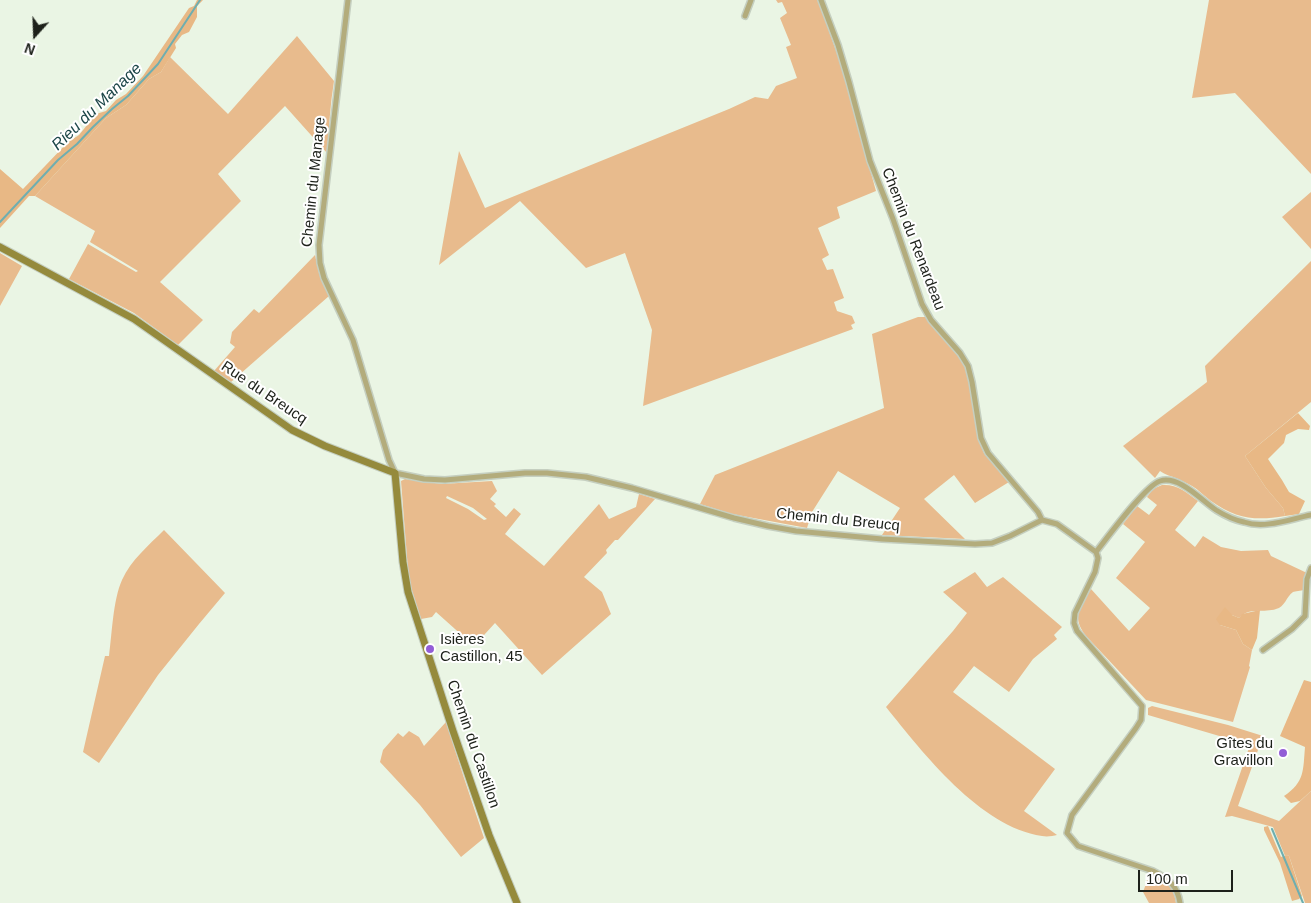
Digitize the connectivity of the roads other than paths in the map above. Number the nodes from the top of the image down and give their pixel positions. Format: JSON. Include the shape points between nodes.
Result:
{"nodes":[{"id":1,"x":348,"y":0,"type":"edge"},
{"id":2,"x":751,"y":0,"type":"edge"},
{"id":3,"x":821,"y":0,"type":"edge"},
{"id":4,"x":745,"y":16,"type":"dead end"},
{"id":5,"x":0,"y":247,"type":"edge"},
{"id":6,"x":395,"y":473,"type":"junction"},
{"id":7,"x":569,"y":475,"type":"joint"},
{"id":8,"x":1311,"y":514,"type":"edge"},
{"id":9,"x":1042,"y":520,"type":"junction"},
{"id":10,"x":1096,"y":552,"type":"junction"},
{"id":11,"x":1311,"y":568,"type":"edge"},
{"id":12,"x":1263,"y":650,"type":"dead end"},
{"id":13,"x":516,"y":903,"type":"edge"},
{"id":14,"x":1180,"y":903,"type":"edge"}],
"edges":[{"from":1,"to":6,"type":"street","name":"Chemin du Manage","via":[[319,245],[320,263],[353,340]]},
{"from":2,"to":4,"type":"street"},
{"from":3,"to":9,"type":"street","name":"Chemin du Renardeau","via":[[838,45],[870,161],[922,304],[968,366],[988,453]]},
{"from":5,"to":6,"type":"street","name":"Rue du Breucq","via":[[134,319],[292,430]]},
{"from":6,"to":7,"type":"street","name":"Rue du Breucq","via":[[445,480],[525,474]]},
{"from":6,"to":13,"type":"street","name":"Chemin du Castillon","via":[[408,592],[489,835]]},
{"from":7,"to":9,"type":"street","name":"Chemin du Breucq","via":[[607,481],[768,526],[826,535],[992,543]]},
{"from":8,"to":10,"type":"street","via":[[1261,525],[1244,523],[1216,510],[1182,485],[1172,480],[1160,481],[1139,500]]},
{"from":9,"to":10,"type":"street","via":[[1058,524]]},
{"from":10,"to":14,"type":"street","via":[[1098,566],[1075,613],[1076,631],[1142,706],[1142,712],[1141,720],[1131,735],[1072,815],[1067,833],[1078,846],[1164,876],[1177,890]]},
{"from":11,"to":12,"type":"street","via":[[1307,579],[1305,616]]}]}
